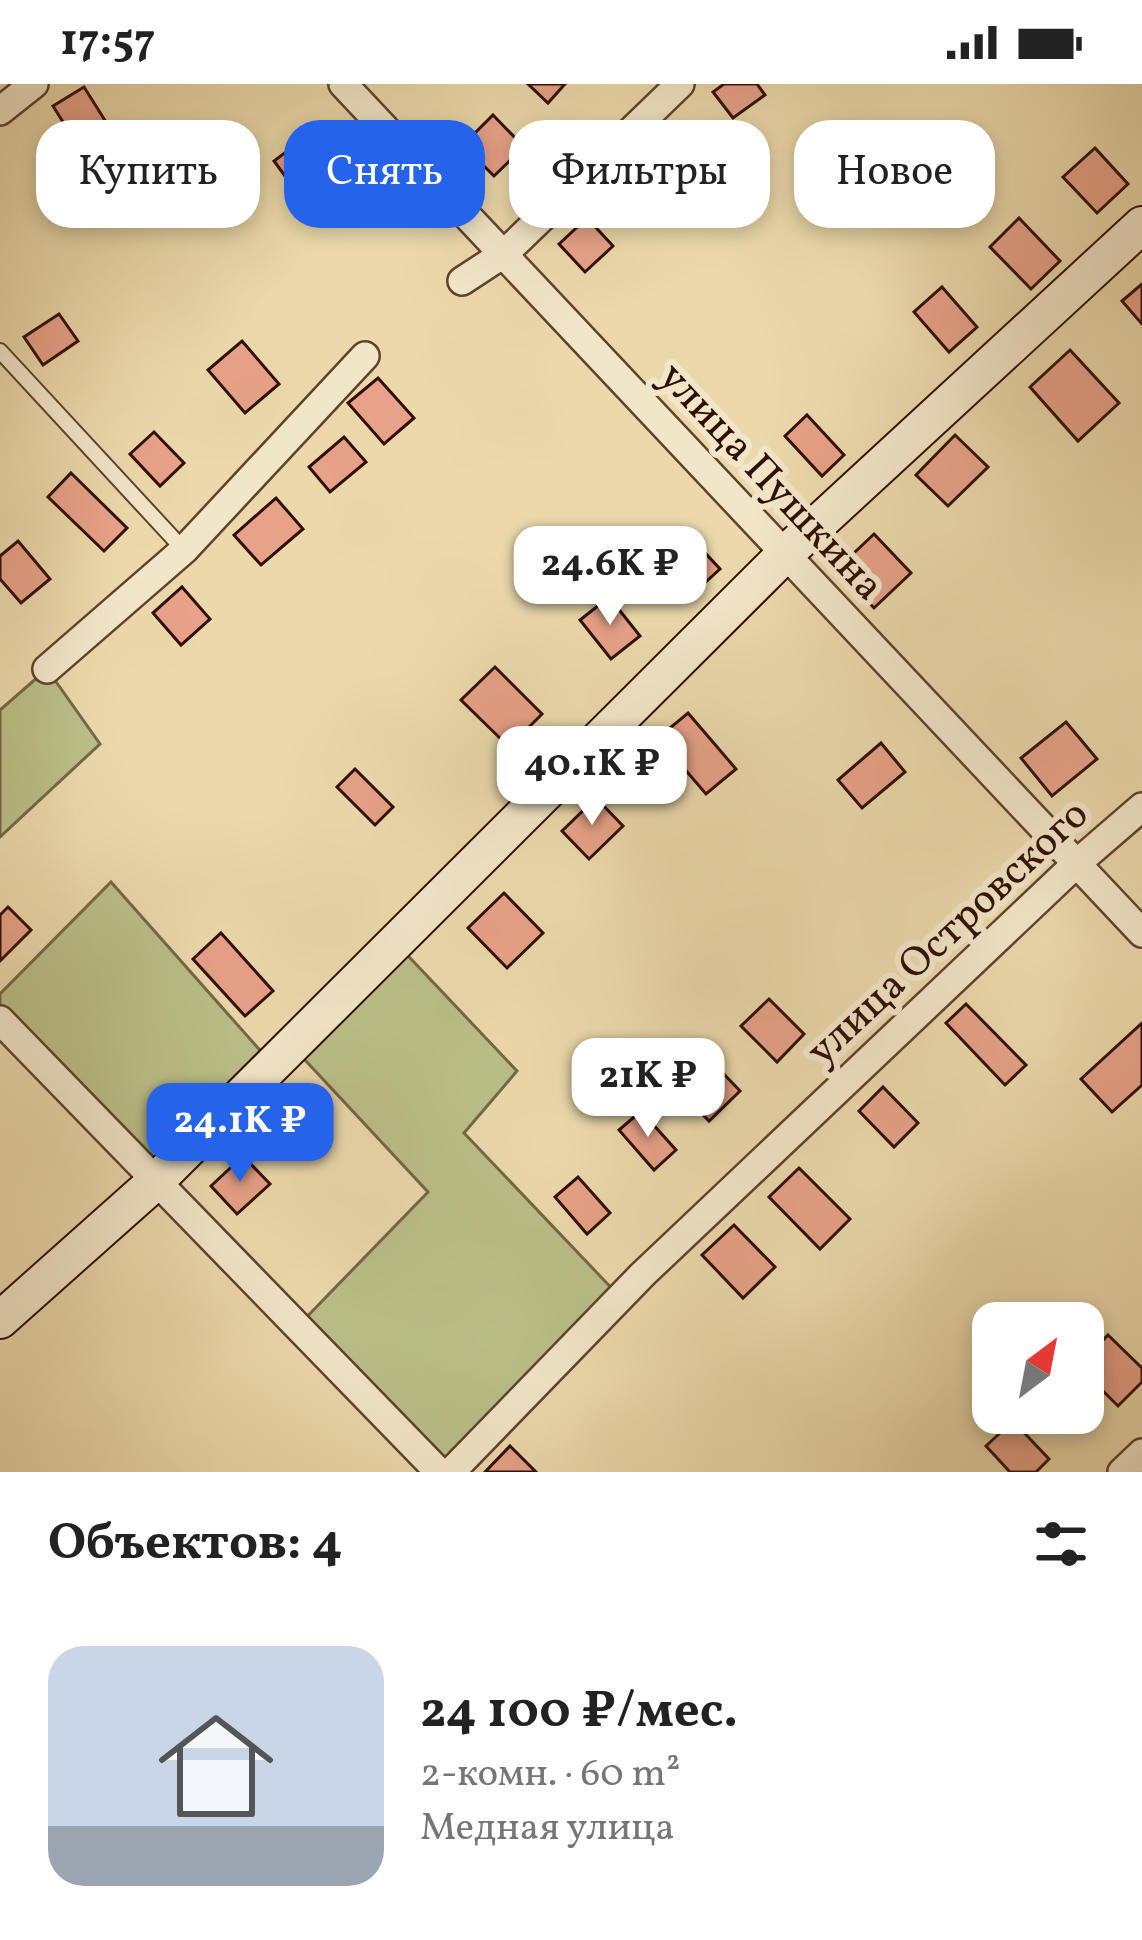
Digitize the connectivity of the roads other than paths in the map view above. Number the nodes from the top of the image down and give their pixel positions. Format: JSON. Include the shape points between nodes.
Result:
{"nodes":[{"id":1,"x":34,"y":84,"type":"edge"},
{"id":2,"x":343,"y":84,"type":"edge"},
{"id":3,"x":680,"y":84,"type":"edge"},
{"id":4,"x":0,"y":112,"type":"edge"},
{"id":5,"x":1142,"y":225,"type":"edge"},
{"id":6,"x":505,"y":253,"type":"junction"},
{"id":7,"x":462,"y":280,"type":"dead end"},
{"id":8,"x":0,"y":352,"type":"edge"},
{"id":9,"x":365,"y":356,"type":"dead end"},
{"id":10,"x":184,"y":550,"type":"junction"},
{"id":11,"x":784,"y":555,"type":"junction"},
{"id":12,"x":47,"y":669,"type":"dead end"},
{"id":13,"x":1142,"y":806,"type":"edge"},
{"id":14,"x":1076,"y":864,"type":"junction"},
{"id":15,"x":1142,"y":933,"type":"edge"},
{"id":16,"x":0,"y":1020,"type":"edge"},
{"id":17,"x":155,"y":1182,"type":"junction"},
{"id":18,"x":0,"y":1320,"type":"edge"},
{"id":19,"x":1142,"y":1453,"type":"edge"},
{"id":20,"x":439,"y":1472,"type":"edge"},
{"id":21,"x":451,"y":1472,"type":"edge"},
{"id":22,"x":1122,"y":1472,"type":"edge"}],
"edges":[{"from":1,"to":4,"type":"street"},
{"from":2,"to":6,"type":"street","name":"улица Пушкина"},
{"from":3,"to":6,"type":"street"},
{"from":5,"to":11,"type":"street"},
{"from":6,"to":7,"type":"street"},
{"from":6,"to":11,"type":"street","name":"улица Пушкина"},
{"from":8,"to":10,"type":"lane"},
{"from":9,"to":10,"type":"street"},
{"from":10,"to":12,"type":"street"},
{"from":11,"to":14,"type":"street","name":"улица Пушкина"},
{"from":11,"to":17,"type":"street"},
{"from":13,"to":14,"type":"street","name":"улица Островского"},
{"from":14,"to":15,"type":"street","name":"улица Пушкина"},
{"from":14,"to":21,"type":"street","name":"улица Островского","via":[[642,1275]]},
{"from":16,"to":17,"type":"street"},
{"from":17,"to":18,"type":"street"},
{"from":17,"to":20,"type":"street"},
{"from":19,"to":22,"type":"street"}]}
